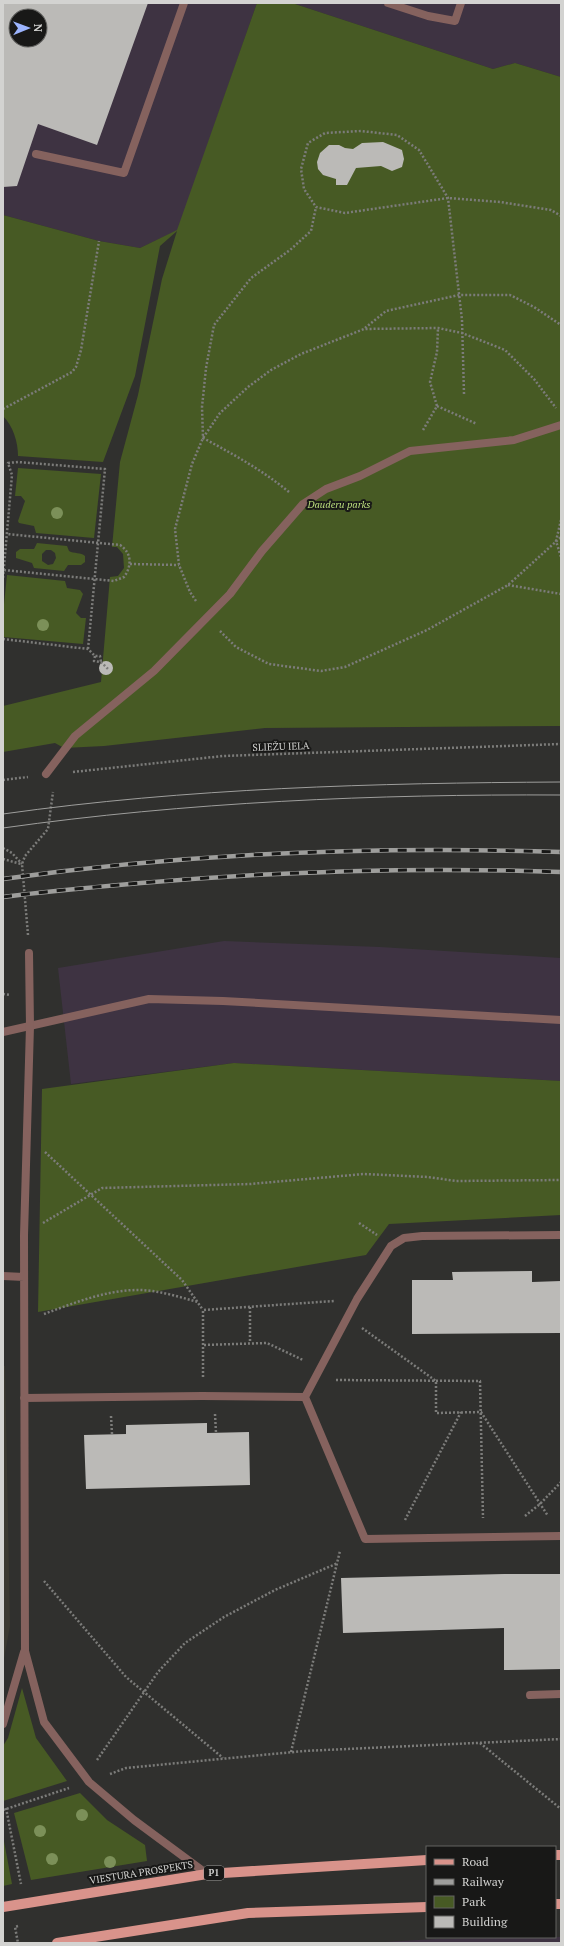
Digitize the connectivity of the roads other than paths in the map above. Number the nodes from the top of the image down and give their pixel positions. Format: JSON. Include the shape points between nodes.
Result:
{"nodes":[{"id":1,"x":184,"y":3,"type":"edge"},
{"id":2,"x":388,"y":3,"type":"edge"},
{"id":3,"x":461,"y":3,"type":"edge"},
{"id":4,"x":36,"y":154,"type":"dead end"},
{"id":5,"x":561,"y":425,"type":"edge"},
{"id":6,"x":46,"y":774,"type":"road end"},
{"id":7,"x":29,"y":953,"type":"road end"},
{"id":8,"x":561,"y":1020,"type":"edge"},
{"id":9,"x":30,"y":1026,"type":"junction"},
{"id":10,"x":3,"y":1032,"type":"edge"},
{"id":11,"x":561,"y":1235,"type":"edge"},
{"id":12,"x":3,"y":1276,"type":"edge"},
{"id":13,"x":24,"y":1277,"type":"junction"},
{"id":14,"x":305,"y":1397,"type":"junction"},
{"id":15,"x":24,"y":1398,"type":"junction"},
{"id":16,"x":561,"y":1536,"type":"edge"},
{"id":17,"x":25,"y":1651,"type":"junction"},
{"id":18,"x":561,"y":1694,"type":"edge"},
{"id":19,"x":530,"y":1695,"type":"dead end"},
{"id":20,"x":3,"y":1724,"type":"edge"},
{"id":21,"x":426,"y":1860,"type":"edge"},
{"id":22,"x":207,"y":1874,"type":"junction"},
{"id":23,"x":3,"y":1907,"type":"edge"},
{"id":24,"x":426,"y":1907,"type":"edge"},
{"id":25,"x":57,"y":1943,"type":"edge"}],
"edges":[{"from":1,"to":4,"type":"street","via":[[124,173]]},
{"from":2,"to":3,"type":"street","via":[[428,16],[454,21]]},
{"from":5,"to":6,"type":"street","via":[[514,440],[410,451],[360,476],[326,489],[303,504],[262,551],[230,594],[154,671],[75,736]]},
{"from":7,"to":9,"type":"street"},
{"from":8,"to":9,"type":"street","via":[[231,1001],[149,999]]},
{"from":9,"to":10,"type":"street"},
{"from":9,"to":13,"type":"street"},
{"from":11,"to":14,"type":"street","via":[[422,1236],[404,1238],[391,1246],[357,1299]]},
{"from":12,"to":13,"type":"street"},
{"from":13,"to":15,"type":"street"},
{"from":14,"to":15,"type":"street"},
{"from":14,"to":16,"type":"street","via":[[365,1539]]},
{"from":15,"to":17,"type":"street"},
{"from":17,"to":20,"type":"street"},
{"from":17,"to":22,"type":"street","via":[[44,1722],[87,1780],[134,1820]]},
{"from":18,"to":19,"type":"street"},
{"from":21,"to":22,"type":"main road","name":"VIESTURA PROSPEKTS","number":"P1"},
{"from":22,"to":23,"type":"main road","name":"VIESTURA PROSPEKTS","number":"P1"},
{"from":24,"to":25,"type":"main road","via":[[248,1913]]}]}
